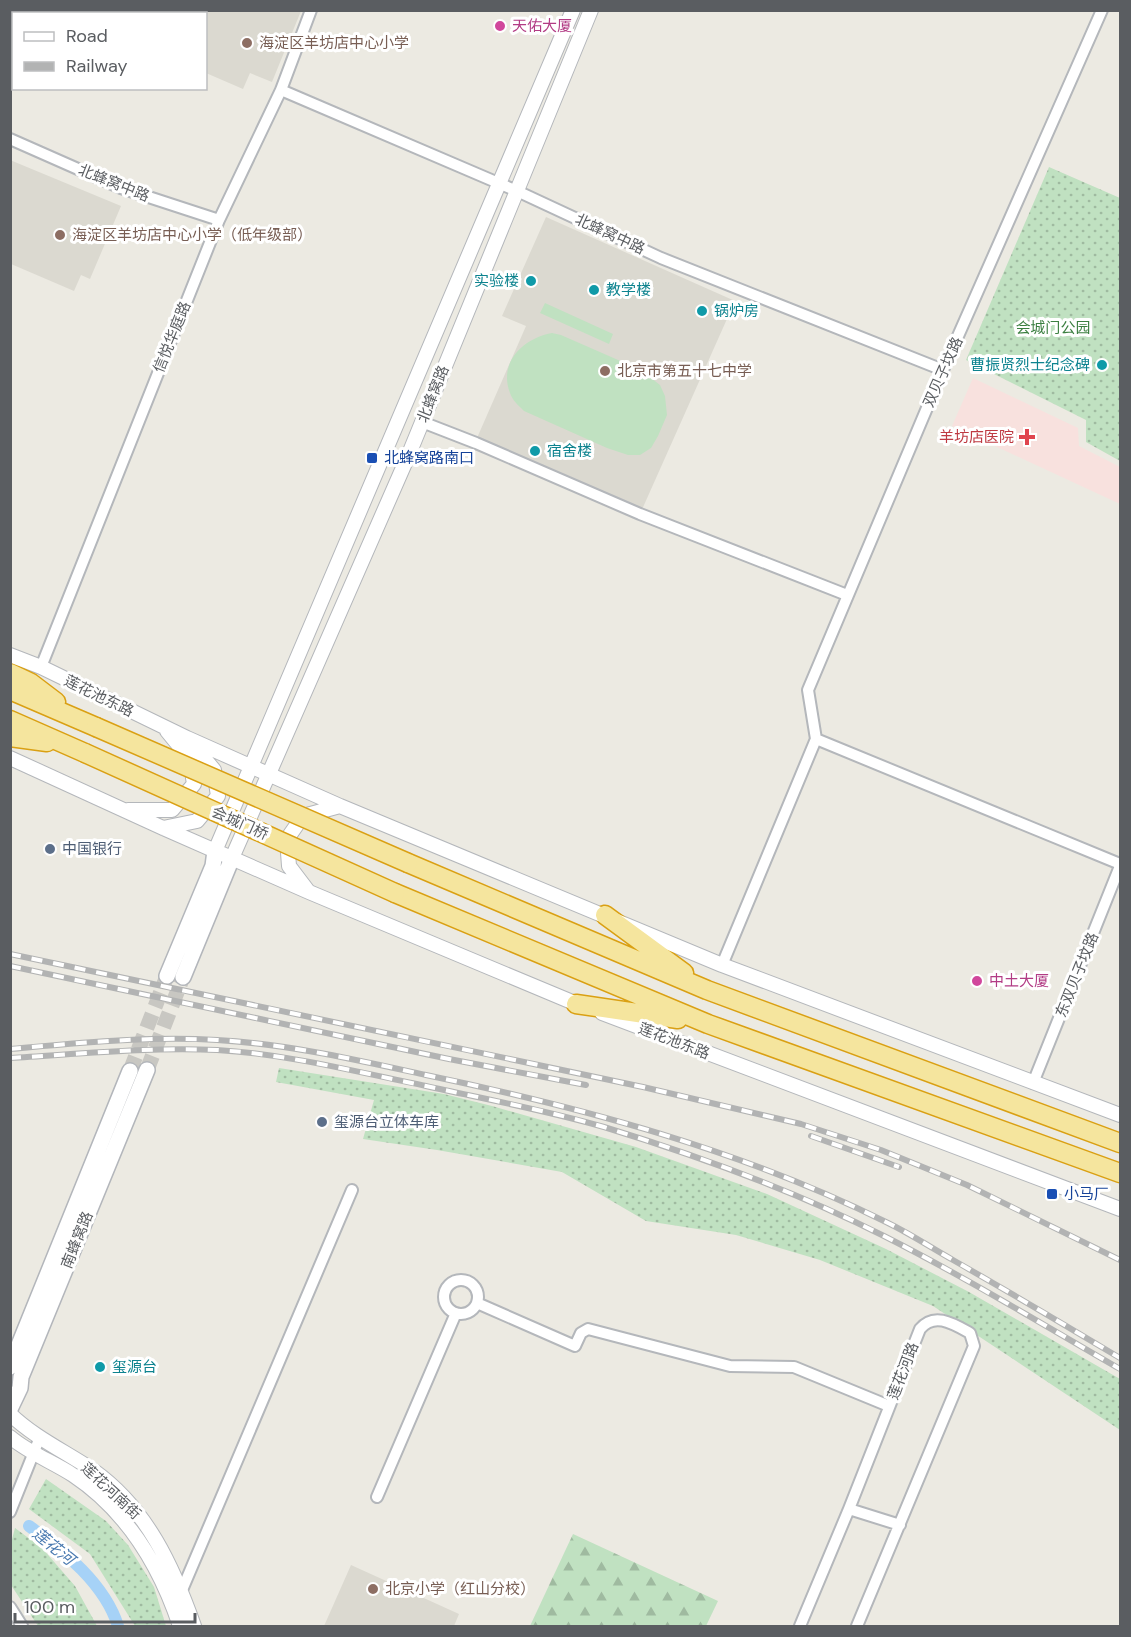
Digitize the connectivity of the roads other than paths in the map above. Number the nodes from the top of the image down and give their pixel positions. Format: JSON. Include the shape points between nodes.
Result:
{"nodes":[{"id":1,"x":311,"y":10,"type":"edge"},
{"id":2,"x":573,"y":10,"type":"edge"},
{"id":3,"x":591,"y":10,"type":"edge"},
{"id":4,"x":1102,"y":10,"type":"edge"},
{"id":5,"x":280,"y":90,"type":"junction"},
{"id":6,"x":10,"y":139,"type":"edge"},
{"id":7,"x":498,"y":185,"type":"junction"},
{"id":8,"x":517,"y":191,"type":"junction"},
{"id":9,"x":219,"y":220,"type":"junction"},
{"id":10,"x":943,"y":370,"type":"junction"},
{"id":11,"x":422,"y":422,"type":"junction"},
{"id":12,"x":847,"y":595,"type":"junction"},
{"id":13,"x":10,"y":655,"type":"edge"},
{"id":14,"x":41,"y":667,"type":"junction"},
{"id":15,"x":10,"y":673,"type":"edge"},
{"id":16,"x":10,"y":690,"type":"edge"},
{"id":17,"x":76,"y":718,"type":"junction"},
{"id":18,"x":10,"y":720,"type":"edge"},
{"id":19,"x":96,"y":727,"type":"joint"},
{"id":20,"x":164,"y":727,"type":"junction"},
{"id":21,"x":10,"y":737,"type":"edge"},
{"id":22,"x":187,"y":738,"type":"junction"},
{"id":23,"x":816,"y":740,"type":"junction"},
{"id":24,"x":67,"y":745,"type":"junction"},
{"id":25,"x":10,"y":758,"type":"edge"},
{"id":26,"x":252,"y":766,"type":"junction"},
{"id":27,"x":268,"y":773,"type":"junction"},
{"id":28,"x":340,"y":806,"type":"junction"},
{"id":29,"x":123,"y":810,"type":"junction"},
{"id":30,"x":163,"y":828,"type":"junction"},
{"id":31,"x":215,"y":851,"type":"junction"},
{"id":32,"x":232,"y":858,"type":"junction"},
{"id":33,"x":1120,"y":865,"type":"edge"},
{"id":34,"x":309,"y":892,"type":"junction"},
{"id":35,"x":395,"y":893,"type":"joint"},
{"id":36,"x":605,"y":915,"type":"junction"},
{"id":37,"x":722,"y":964,"type":"junction"},
{"id":38,"x":167,"y":976,"type":"tunnel mouth"},
{"id":39,"x":183,"y":977,"type":"tunnel mouth"},
{"id":40,"x":707,"y":990,"type":"junction"},
{"id":41,"x":576,"y":1004,"type":"junction"},
{"id":42,"x":708,"y":1024,"type":"junction"},
{"id":43,"x":130,"y":1071,"type":"tunnel mouth"},
{"id":44,"x":147,"y":1071,"type":"tunnel mouth"},
{"id":45,"x":1033,"y":1083,"type":"junction"},
{"id":46,"x":1120,"y":1115,"type":"edge"},
{"id":47,"x":1120,"y":1143,"type":"edge"},
{"id":48,"x":1120,"y":1173,"type":"edge"},
{"id":49,"x":352,"y":1190,"type":"dead end"},
{"id":50,"x":1120,"y":1209,"type":"edge"},
{"id":51,"x":477,"y":1303,"type":"junction"},
{"id":52,"x":456,"y":1313,"type":"junction"},
{"id":53,"x":10,"y":1367,"type":"edge"},
{"id":54,"x":889,"y":1406,"type":"junction"},
{"id":55,"x":10,"y":1409,"type":"edge"},
{"id":56,"x":10,"y":1414,"type":"edge"},
{"id":57,"x":10,"y":1437,"type":"edge"},
{"id":58,"x":40,"y":1437,"type":"junction"},
{"id":59,"x":34,"y":1452,"type":"junction"},
{"id":60,"x":377,"y":1497,"type":"dead end"},
{"id":61,"x":849,"y":1509,"type":"junction"},
{"id":62,"x":10,"y":1512,"type":"edge"},
{"id":63,"x":900,"y":1525,"type":"junction"},
{"id":64,"x":182,"y":1590,"type":"junction"},
{"id":65,"x":10,"y":1607,"type":"edge"},
{"id":66,"x":22,"y":1626,"type":"edge"},
{"id":67,"x":180,"y":1626,"type":"edge"},
{"id":68,"x":194,"y":1626,"type":"edge"},
{"id":69,"x":800,"y":1626,"type":"edge"},
{"id":70,"x":857,"y":1626,"type":"edge"}],
"edges":[{"from":1,"to":5,"type":"street","name":"信悦华庭路"},
{"from":2,"to":7,"type":"street","name":"北蜂窝路"},
{"from":3,"to":8,"type":"street","name":"北蜂窝路"},
{"from":4,"to":10,"type":"street","name":"双贝子坟路"},
{"from":5,"to":7,"type":"street","name":"北蜂窝中路"},
{"from":5,"to":9,"type":"street","name":"信悦华庭路"},
{"from":6,"to":9,"type":"street","name":"北蜂窝中路","via":[[121,188]]},
{"from":7,"to":8,"type":"street","name":"北蜂窝中路"},
{"from":7,"to":26,"type":"street","name":"北蜂窝路"},
{"from":8,"to":10,"type":"street","name":"北蜂窝中路","via":[[661,258]]},
{"from":8,"to":11,"type":"street","name":"北蜂窝路"},
{"from":9,"to":14,"type":"street","name":"信悦华庭路"},
{"from":10,"to":12,"type":"street","name":"双贝子坟路"},
{"from":11,"to":12,"type":"street","via":[[640,514]]},
{"from":11,"to":27,"type":"street","name":"北蜂窝路"},
{"from":12,"to":23,"type":"street","name":"双贝子坟路","via":[[808,690]]},
{"from":13,"to":14,"type":"street","name":"莲花池东路"},
{"from":14,"to":20,"type":"street","name":"莲花池东路"},
{"from":15,"to":17,"type":"highway","via":[[31,683]]},
{"from":16,"to":17,"type":"highway","name":"莲花池东路"},
{"from":17,"to":19,"type":"highway","name":"莲花池东路"},
{"from":18,"to":24,"type":"highway"},
{"from":19,"to":40,"type":"highway","name":"会城门桥","bridge":true},
{"from":20,"to":22,"type":"street","name":"莲花池东路"},
{"from":20,"to":29,"type":"street","via":[[190,759],[194,784],[172,810]]},
{"from":21,"to":24,"type":"highway"},
{"from":22,"to":26,"type":"street","name":"莲花池东路"},
{"from":22,"to":30,"type":"street","via":[[214,770],[218,796],[197,821]]},
{"from":23,"to":33,"type":"street"},
{"from":23,"to":37,"type":"street"},
{"from":24,"to":35,"type":"highway","name":"会城门桥","bridge":true},
{"from":25,"to":29,"type":"street"},
{"from":26,"to":27,"type":"street"},
{"from":26,"to":31,"type":"street","name":"北蜂窝路"},
{"from":27,"to":28,"type":"street"},
{"from":27,"to":32,"type":"street","name":"北蜂窝路"},
{"from":28,"to":34,"type":"street","via":[[303,816],[287,839],[289,866]]},
{"from":28,"to":36,"type":"street"},
{"from":29,"to":30,"type":"street"},
{"from":30,"to":31,"type":"street","name":"莲花池东路"},
{"from":31,"to":32,"type":"street","name":"莲花池东路"},
{"from":31,"to":38,"type":"main road","via":[[213,866]]},
{"from":32,"to":34,"type":"street","name":"莲花池东路"},
{"from":32,"to":39,"type":"main road"},
{"from":33,"to":45,"type":"street","name":"东双贝子坟路"},
{"from":34,"to":41,"type":"street","name":"莲花池东路"},
{"from":35,"to":42,"type":"highway","name":"莲花池东路"},
{"from":36,"to":37,"type":"street"},
{"from":36,"to":40,"type":"highway"},
{"from":37,"to":45,"type":"street"},
{"from":40,"to":47,"type":"highway"},
{"from":41,"to":42,"type":"highway"},
{"from":41,"to":50,"type":"street","name":"莲花池东路"},
{"from":42,"to":48,"type":"highway","name":"莲花池东路"},
{"from":43,"to":53,"type":"main road","name":"南蜂窝路"},
{"from":44,"to":55,"type":"main road","name":"南蜂窝路"},
{"from":45,"to":46,"type":"street"},
{"from":49,"to":64,"type":"street"},
{"from":51,"to":52,"type":"street","via":[[471,1311]]},
{"from":51,"to":52,"type":"street","via":[[474,1286],[465,1280],[454,1281],[444,1295],[447,1306]]},
{"from":51,"to":54,"type":"street","via":[[575,1346],[581,1333],[588,1329],[730,1366],[794,1367]]},
{"from":52,"to":60,"type":"street"},
{"from":54,"to":61,"type":"street","name":"莲花河路"},
{"from":54,"to":63,"type":"street","name":"莲花河路","via":[[924,1324],[938,1319],[969,1333],[974,1346]]},
{"from":56,"to":58,"type":"street","name":"莲花河南街"},
{"from":57,"to":59,"type":"street","name":"莲花河南街"},
{"from":58,"to":59,"type":"street"},
{"from":58,"to":64,"type":"street","name":"莲花河南街","via":[[97,1474],[131,1506],[155,1538]]},
{"from":59,"to":62,"type":"street"},
{"from":59,"to":67,"type":"street","name":"莲花河南街","via":[[83,1482],[117,1512],[154,1564]]},
{"from":61,"to":63,"type":"street"},
{"from":61,"to":69,"type":"street","name":"莲花河路"},
{"from":63,"to":70,"type":"street","name":"莲花河路"},
{"from":64,"to":68,"type":"street","name":"莲花河南街"},
{"from":65,"to":66,"type":"street"}]}
